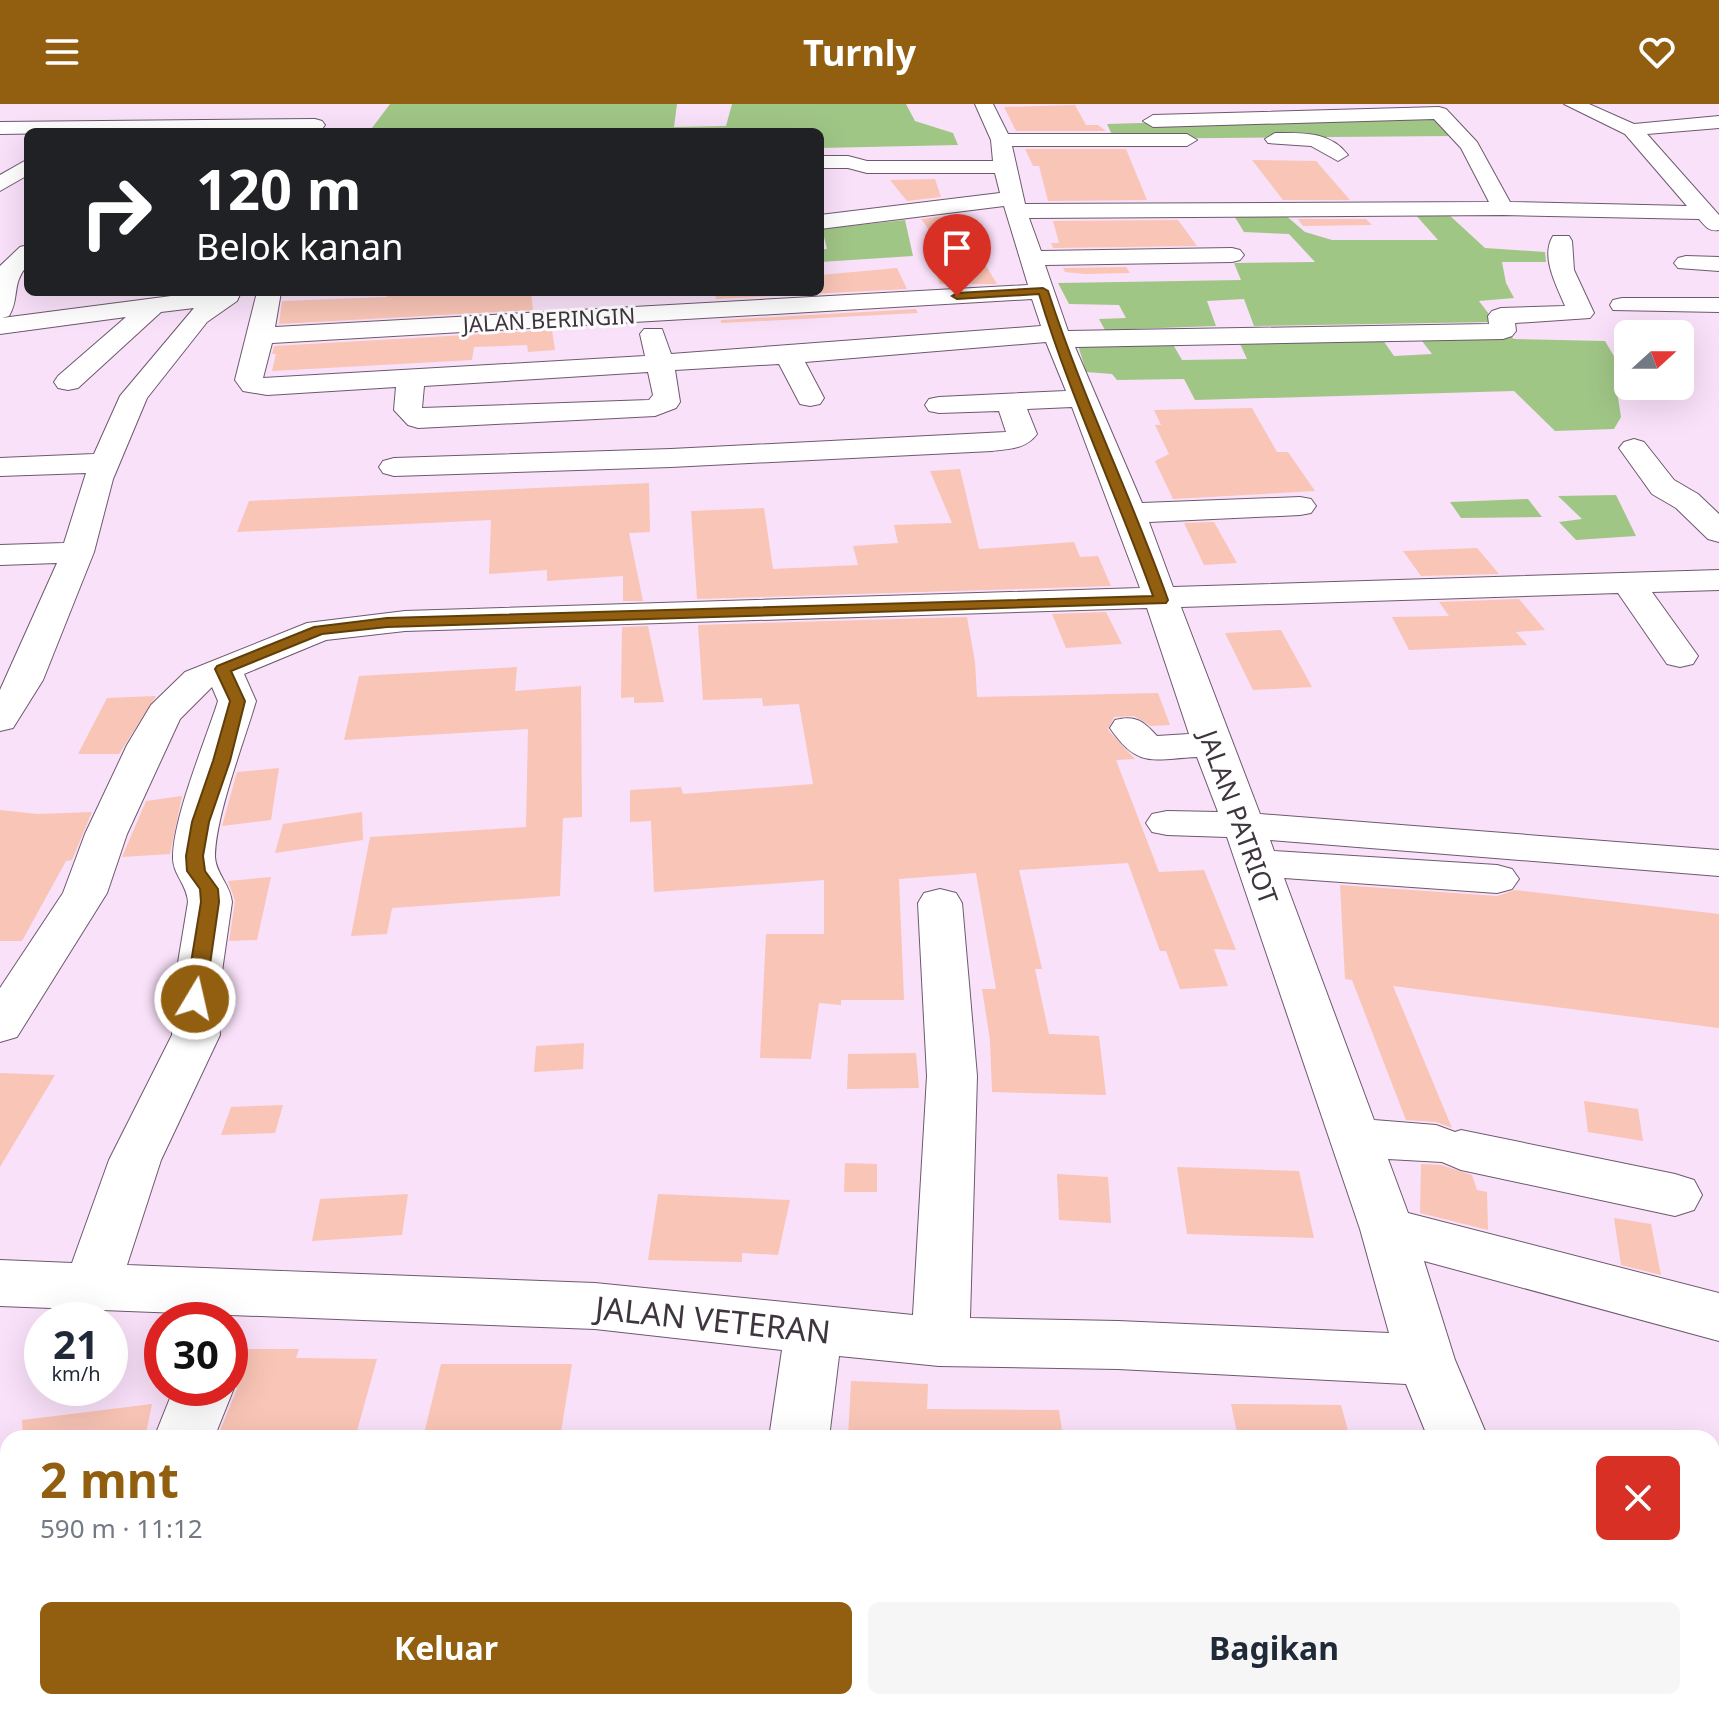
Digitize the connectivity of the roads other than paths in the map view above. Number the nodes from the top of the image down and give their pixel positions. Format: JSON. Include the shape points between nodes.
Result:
{"nodes":[{"id":1,"x":1573,"y":104,"type":"edge"},
{"id":2,"x":986,"y":108,"type":"edge"},
{"id":3,"x":1416,"y":108,"type":"edge"},
{"id":4,"x":1354,"y":109,"type":"edge"},
{"id":5,"x":1283,"y":110,"type":"edge"},
{"id":6,"x":1134,"y":111,"type":"dead end"},
{"id":7,"x":1016,"y":112,"type":"dead end"},
{"id":8,"x":1153,"y":121,"type":"dead end"},
{"id":9,"x":1719,"y":122,"type":"edge"},
{"id":10,"x":317,"y":123,"type":"edge"},
{"id":11,"x":0,"y":128,"type":"edge"},
{"id":12,"x":151,"y":128,"type":"edge"},
{"id":13,"x":24,"y":129,"type":"edge"},
{"id":14,"x":1632,"y":130,"type":"junction"},
{"id":15,"x":1001,"y":140,"type":"junction"},
{"id":16,"x":1200,"y":140,"type":"dead end"},
{"id":17,"x":1262,"y":140,"type":"dead end"},
{"id":18,"x":1338,"y":155,"type":"dead end"},
{"id":19,"x":824,"y":162,"type":"edge"},
{"id":20,"x":16,"y":168,"type":"edge"},
{"id":21,"x":824,"y":177,"type":"edge"},
{"id":22,"x":868,"y":182,"type":"junction"},
{"id":23,"x":0,"y":185,"type":"edge"},
{"id":24,"x":1017,"y":188,"type":"junction"},
{"id":25,"x":842,"y":198,"type":"dead end"},
{"id":26,"x":1503,"y":208,"type":"junction"},
{"id":27,"x":1708,"y":208,"type":"edge"},
{"id":28,"x":824,"y":221,"type":"edge"},
{"id":29,"x":1561,"y":241,"type":"dead end"},
{"id":30,"x":1232,"y":255,"type":"dead end"},
{"id":31,"x":23,"y":260,"type":"edge"},
{"id":32,"x":1686,"y":263,"type":"dead end"},
{"id":33,"x":1719,"y":264,"type":"edge"},
{"id":34,"x":1034,"y":283,"type":"junction"},
{"id":35,"x":216,"y":296,"type":"edge"},
{"id":36,"x":225,"y":296,"type":"edge"},
{"id":37,"x":268,"y":296,"type":"edge"},
{"id":38,"x":1622,"y":305,"type":"dead end"},
{"id":39,"x":1719,"y":305,"type":"edge"},
{"id":40,"x":153,"y":306,"type":"junction"},
{"id":41,"x":0,"y":311,"type":"edge"},
{"id":42,"x":647,"y":313,"type":"junction"},
{"id":43,"x":0,"y":326,"type":"edge"},
{"id":44,"x":261,"y":336,"type":"junction"},
{"id":45,"x":1059,"y":339,"type":"junction"},
{"id":46,"x":927,"y":344,"type":"junction"},
{"id":47,"x":788,"y":355,"type":"junction"},
{"id":48,"x":660,"y":363,"type":"junction"},
{"id":49,"x":411,"y":378,"type":"junction"},
{"id":50,"x":68,"y":382,"type":"dead end"},
{"id":51,"x":810,"y":398,"type":"dead end"},
{"id":52,"x":1077,"y":399,"type":"junction"},
{"id":53,"x":1010,"y":402,"type":"junction"},
{"id":54,"x":1634,"y":448,"type":"dead end"},
{"id":55,"x":105,"y":463,"type":"junction"},
{"id":56,"x":0,"y":467,"type":"edge"},
{"id":57,"x":394,"y":467,"type":"dead end"},
{"id":58,"x":1300,"y":506,"type":"dead end"},
{"id":59,"x":1136,"y":513,"type":"junction"},
{"id":60,"x":1719,"y":532,"type":"edge"},
{"id":61,"x":78,"y":552,"type":"junction"},
{"id":62,"x":0,"y":555,"type":"edge"},
{"id":63,"x":1719,"y":580,"type":"edge"},
{"id":64,"x":1628,"y":583,"type":"junction"},
{"id":65,"x":1161,"y":600,"type":"junction"},
{"id":66,"x":18,"y":654,"type":"edge"},
{"id":67,"x":1680,"y":656,"type":"dead end"},
{"id":68,"x":223,"y":669,"type":"junction"},
{"id":69,"x":0,"y":720,"type":"edge"},
{"id":70,"x":1129,"y":728,"type":"dead end"},
{"id":71,"x":1203,"y":744,"type":"junction"},
{"id":72,"x":1167,"y":823,"type":"dead end"},
{"id":73,"x":1232,"y":824,"type":"junction"},
{"id":74,"x":1719,"y":863,"type":"edge"},
{"id":75,"x":1258,"y":865,"type":"junction"},
{"id":76,"x":1497,"y":879,"type":"dead end"},
{"id":77,"x":940,"y":903,"type":"dead end"},
{"id":78,"x":0,"y":1025,"type":"edge"},
{"id":79,"x":1352,"y":1137,"type":"junction"},
{"id":80,"x":1675,"y":1195,"type":"dead end"},
{"id":81,"x":1387,"y":1229,"type":"junction"},
{"id":82,"x":0,"y":1283,"type":"edge"},
{"id":83,"x":92,"y":1286,"type":"junction"},
{"id":84,"x":197,"y":1302,"type":"edge"},
{"id":85,"x":248,"y":1308,"type":"edge"},
{"id":86,"x":1719,"y":1317,"type":"edge"},
{"id":87,"x":814,"y":1328,"type":"junction"},
{"id":88,"x":939,"y":1342,"type":"junction"},
{"id":89,"x":1426,"y":1360,"type":"junction"},
{"id":90,"x":197,"y":1406,"type":"edge"},
{"id":91,"x":187,"y":1430,"type":"edge"},
{"id":92,"x":800,"y":1430,"type":"edge"},
{"id":93,"x":1455,"y":1430,"type":"edge"}],
"edges":[{"from":1,"to":14,"type":"street"},
{"from":2,"to":7,"type":"street"},
{"from":2,"to":15,"type":"street"},
{"from":3,"to":4,"type":"street"},
{"from":3,"to":26,"type":"street","via":[[1442,114],[1470,146]]},
{"from":4,"to":5,"type":"street"},
{"from":5,"to":6,"type":"street"},
{"from":5,"to":8,"type":"street"},
{"from":9,"to":14,"type":"street"},
{"from":10,"to":12,"type":"street"},
{"from":11,"to":13,"type":"street"},
{"from":14,"to":27,"type":"street"},
{"from":15,"to":16,"type":"street"},
{"from":15,"to":24,"type":"street","name":"JALAN PATRIOT"},
{"from":17,"to":18,"type":"street","via":[[1318,140]]},
{"from":19,"to":22,"type":"street","via":[[848,162]]},
{"from":20,"to":23,"type":"street"},
{"from":21,"to":22,"type":"street"},
{"from":22,"to":24,"type":"street"},
{"from":22,"to":25,"type":"street"},
{"from":24,"to":26,"type":"street"},
{"from":24,"to":28,"type":"street"},
{"from":24,"to":34,"type":"street","name":"JALAN PATRIOT"},
{"from":26,"to":27,"type":"street"},
{"from":29,"to":45,"type":"street","via":[[1562,270],[1581,313],[1501,316],[1503,331]]},
{"from":30,"to":34,"type":"street","name":"JALAN BERINGIN"},
{"from":31,"to":41,"type":"street","via":[[3,285]]},
{"from":32,"to":33,"type":"street"},
{"from":34,"to":42,"type":"street","name":"JALAN BERINGIN"},
{"from":34,"to":45,"type":"street","name":"JALAN PATRIOT"},
{"from":35,"to":40,"type":"street"},
{"from":36,"to":55,"type":"street","via":[[198,317],[134,396]]},
{"from":37,"to":44,"type":"street"},
{"from":38,"to":39,"type":"street"},
{"from":40,"to":43,"type":"street"},
{"from":40,"to":50,"type":"street"},
{"from":42,"to":44,"type":"street","name":"JALAN BERINGIN"},
{"from":42,"to":48,"type":"street"},
{"from":44,"to":49,"type":"street","via":[[249,380],[258,386]]},
{"from":45,"to":46,"type":"street"},
{"from":45,"to":52,"type":"street","name":"JALAN PATRIOT"},
{"from":46,"to":47,"type":"street"},
{"from":46,"to":53,"type":"street","via":[[939,396]]},
{"from":47,"to":48,"type":"street"},
{"from":47,"to":51,"type":"street"},
{"from":48,"to":49,"type":"street"},
{"from":48,"to":49,"type":"street","via":[[666,402],[648,409],[418,419],[408,410]]},
{"from":52,"to":53,"type":"street"},
{"from":52,"to":59,"type":"street","name":"JALAN PATRIOT"},
{"from":53,"to":57,"type":"street","via":[[1022,434],[1002,441]]},
{"from":54,"to":60,"type":"street","via":[[1663,487],[1687,501]]},
{"from":55,"to":56,"type":"street"},
{"from":55,"to":61,"type":"street"},
{"from":58,"to":59,"type":"street"},
{"from":59,"to":65,"type":"street","name":"JALAN PATRIOT"},
{"from":61,"to":62,"type":"street"},
{"from":61,"to":66,"type":"street"},
{"from":63,"to":64,"type":"street"},
{"from":64,"to":65,"type":"street"},
{"from":64,"to":67,"type":"street"},
{"from":65,"to":68,"type":"street","via":[[393,622],[319,630]]},
{"from":65,"to":71,"type":"street","name":"JALAN PATRIOT"},
{"from":66,"to":69,"type":"street","via":[[25,680]]},
{"from":68,"to":78,"type":"street","via":[[198,680],[164,713],[106,834],[85,893]]},
{"from":68,"to":83,"type":"street","via":[[237,701],[194,856],[210,902],[195,999],[196,1035],[135,1160]]},
{"from":70,"to":71,"type":"street","via":[[1147,748]]},
{"from":71,"to":73,"type":"street","name":"JALAN PATRIOT"},
{"from":72,"to":73,"type":"street"},
{"from":73,"to":74,"type":"street"},
{"from":73,"to":75,"type":"street","name":"JALAN PATRIOT"},
{"from":75,"to":76,"type":"street"},
{"from":75,"to":79,"type":"street","name":"JALAN PATRIOT"},
{"from":77,"to":88,"type":"street","via":[[952,1076]]},
{"from":79,"to":80,"type":"street","via":[[1448,1147]]},
{"from":79,"to":81,"type":"street","name":"JALAN PATRIOT"},
{"from":81,"to":86,"type":"street"},
{"from":81,"to":89,"type":"street","name":"JALAN PATRIOT"},
{"from":82,"to":83,"type":"street","name":"JALAN VETERAN"},
{"from":83,"to":84,"type":"street","name":"JALAN VETERAN"},
{"from":85,"to":87,"type":"street","name":"JALAN VETERAN","via":[[595,1306]]},
{"from":87,"to":88,"type":"street","name":"JALAN VETERAN"},
{"from":87,"to":92,"type":"street"},
{"from":88,"to":89,"type":"street","name":"JALAN VETERAN"},
{"from":89,"to":93,"type":"street","name":"JALAN PATRIOT"},
{"from":90,"to":91,"type":"street"}]}
